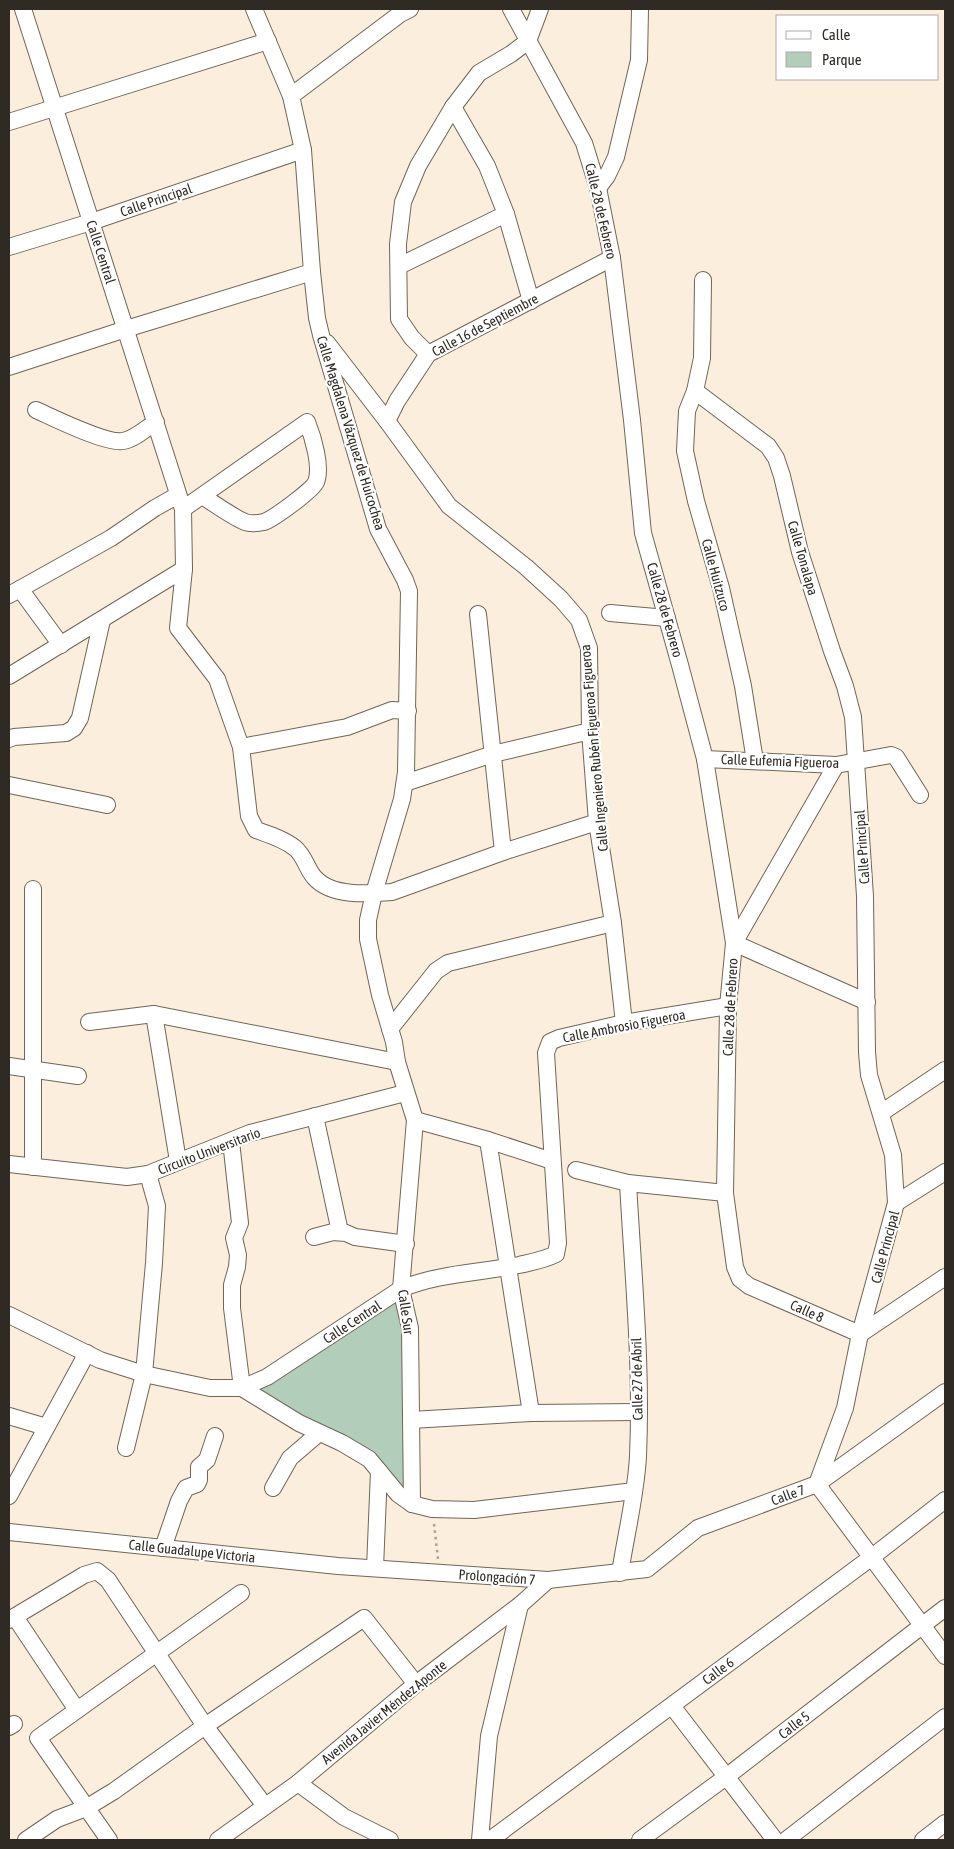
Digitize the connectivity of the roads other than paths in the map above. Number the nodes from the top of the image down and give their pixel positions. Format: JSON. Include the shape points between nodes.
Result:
{"nodes":[{"id":1,"x":22,"y":9,"type":"edge"},
{"id":2,"x":410,"y":9,"type":"edge"},
{"id":3,"x":511,"y":9,"type":"edge"},
{"id":4,"x":540,"y":9,"type":"edge"},
{"id":5,"x":640,"y":9,"type":"edge"},
{"id":6,"x":260,"y":11,"type":"edge"},
{"id":7,"x":268,"y":41,"type":"junction"},
{"id":8,"x":528,"y":41,"type":"junction"},
{"id":9,"x":291,"y":96,"type":"junction"},
{"id":10,"x":55,"y":107,"type":"junction"},
{"id":11,"x":453,"y":107,"type":"junction"},
{"id":12,"x":9,"y":122,"type":"edge"},
{"id":13,"x":303,"y":150,"type":"junction"},
{"id":14,"x":598,"y":188,"type":"junction"},
{"id":15,"x":506,"y":214,"type":"junction"},
{"id":16,"x":91,"y":222,"type":"junction"},
{"id":17,"x":9,"y":247,"type":"edge"},
{"id":18,"x":612,"y":258,"type":"junction"},
{"id":19,"x":398,"y":266,"type":"junction"},
{"id":20,"x":312,"y":272,"type":"junction"},
{"id":21,"x":703,"y":280,"type":"dead end"},
{"id":22,"x":531,"y":302,"type":"junction"},
{"id":23,"x":126,"y":329,"type":"junction"},
{"id":24,"x":321,"y":335,"type":"junction"},
{"id":25,"x":428,"y":354,"type":"junction"},
{"id":26,"x":9,"y":367,"type":"edge"},
{"id":27,"x":695,"y":391,"type":"junction"},
{"id":28,"x":36,"y":410,"type":"dead end"},
{"id":29,"x":156,"y":422,"type":"junction"},
{"id":30,"x":388,"y":422,"type":"junction"},
{"id":31,"x":202,"y":496,"type":"junction"},
{"id":32,"x":181,"y":502,"type":"junction"},
{"id":33,"x":184,"y":569,"type":"junction"},
{"id":34,"x":14,"y":592,"type":"edge"},
{"id":35,"x":478,"y":614,"type":"dead end"},
{"id":36,"x":610,"y":614,"type":"dead end"},
{"id":37,"x":667,"y":618,"type":"junction"},
{"id":38,"x":102,"y":620,"type":"junction"},
{"id":39,"x":61,"y":645,"type":"junction"},
{"id":40,"x":9,"y":676,"type":"edge"},
{"id":41,"x":408,"y":711,"type":"junction"},
{"id":42,"x":590,"y":732,"type":"junction"},
{"id":43,"x":9,"y":739,"type":"edge"},
{"id":44,"x":241,"y":747,"type":"junction"},
{"id":45,"x":493,"y":754,"type":"junction"},
{"id":46,"x":705,"y":759,"type":"junction"},
{"id":47,"x":755,"y":761,"type":"junction"},
{"id":48,"x":856,"y":761,"type":"junction"},
{"id":49,"x":836,"y":765,"type":"junction"},
{"id":50,"x":405,"y":784,"type":"junction"},
{"id":51,"x":9,"y":786,"type":"edge"},
{"id":52,"x":920,"y":795,"type":"dead end"},
{"id":53,"x":107,"y":805,"type":"dead end"},
{"id":54,"x":597,"y":822,"type":"junction"},
{"id":55,"x":503,"y":852,"type":"junction"},
{"id":56,"x":33,"y":890,"type":"dead end"},
{"id":57,"x":374,"y":893,"type":"junction"},
{"id":58,"x":613,"y":923,"type":"junction"},
{"id":59,"x":734,"y":943,"type":"junction"},
{"id":60,"x":867,"y":1002,"type":"junction"},
{"id":61,"x":728,"y":1006,"type":"junction"},
{"id":62,"x":154,"y":1014,"type":"junction"},
{"id":63,"x":89,"y":1022,"type":"dead end"},
{"id":64,"x":624,"y":1023,"type":"junction"},
{"id":65,"x":390,"y":1029,"type":"junction"},
{"id":66,"x":397,"y":1062,"type":"junction"},
{"id":67,"x":9,"y":1066,"type":"edge"},
{"id":68,"x":33,"y":1070,"type":"junction"},
{"id":69,"x":945,"y":1070,"type":"edge"},
{"id":70,"x":78,"y":1076,"type":"dead end"},
{"id":71,"x":405,"y":1093,"type":"junction"},
{"id":72,"x":881,"y":1113,"type":"junction"},
{"id":73,"x":315,"y":1116,"type":"junction"},
{"id":74,"x":415,"y":1120,"type":"junction"},
{"id":75,"x":231,"y":1140,"type":"junction"},
{"id":76,"x":488,"y":1140,"type":"junction"},
{"id":77,"x":178,"y":1161,"type":"junction"},
{"id":78,"x":552,"y":1161,"type":"junction"},
{"id":79,"x":9,"y":1164,"type":"edge"},
{"id":80,"x":33,"y":1167,"type":"junction"},
{"id":81,"x":576,"y":1170,"type":"dead end"},
{"id":82,"x":945,"y":1172,"type":"edge"},
{"id":83,"x":148,"y":1174,"type":"junction"},
{"id":84,"x":628,"y":1183,"type":"junction"},
{"id":85,"x":725,"y":1193,"type":"junction"},
{"id":86,"x":896,"y":1203,"type":"junction"},
{"id":87,"x":340,"y":1232,"type":"junction"},
{"id":88,"x":314,"y":1236,"type":"dead end"},
{"id":89,"x":406,"y":1244,"type":"junction"},
{"id":90,"x":508,"y":1267,"type":"junction"},
{"id":91,"x":945,"y":1277,"type":"edge"},
{"id":92,"x":402,"y":1289,"type":"junction"},
{"id":93,"x":9,"y":1315,"type":"edge"},
{"id":94,"x":860,"y":1334,"type":"junction"},
{"id":95,"x":87,"y":1354,"type":"junction"},
{"id":96,"x":144,"y":1374,"type":"junction"},
{"id":97,"x":242,"y":1388,"type":"junction"},
{"id":98,"x":945,"y":1392,"type":"edge"},
{"id":99,"x":639,"y":1412,"type":"junction"},
{"id":100,"x":531,"y":1413,"type":"junction"},
{"id":101,"x":9,"y":1416,"type":"edge"},
{"id":102,"x":411,"y":1420,"type":"junction"},
{"id":103,"x":46,"y":1427,"type":"junction"},
{"id":104,"x":318,"y":1434,"type":"junction"},
{"id":105,"x":215,"y":1436,"type":"dead end"},
{"id":106,"x":126,"y":1448,"type":"dead end"},
{"id":107,"x":379,"y":1471,"type":"junction"},
{"id":108,"x":817,"y":1484,"type":"junction"},
{"id":109,"x":273,"y":1488,"type":"dead end"},
{"id":110,"x":634,"y":1492,"type":"junction"},
{"id":111,"x":9,"y":1496,"type":"edge"},
{"id":112,"x":945,"y":1500,"type":"edge"},
{"id":113,"x":412,"y":1504,"type":"junction"},
{"id":114,"x":9,"y":1532,"type":"edge"},
{"id":115,"x":163,"y":1548,"type":"junction"},
{"id":116,"x":872,"y":1557,"type":"junction"},
{"id":117,"x":374,"y":1568,"type":"junction"},
{"id":118,"x":620,"y":1573,"type":"junction"},
{"id":119,"x":548,"y":1580,"type":"junction"},
{"id":120,"x":241,"y":1594,"type":"dead end"},
{"id":121,"x":520,"y":1605,"type":"junction"},
{"id":122,"x":945,"y":1608,"type":"edge"},
{"id":123,"x":12,"y":1618,"type":"edge"},
{"id":124,"x":922,"y":1625,"type":"junction"},
{"id":125,"x":157,"y":1653,"type":"junction"},
{"id":126,"x":945,"y":1656,"type":"edge"},
{"id":127,"x":416,"y":1684,"type":"junction"},
{"id":128,"x":672,"y":1706,"type":"junction"},
{"id":129,"x":77,"y":1710,"type":"junction"},
{"id":130,"x":945,"y":1717,"type":"edge"},
{"id":131,"x":205,"y":1726,"type":"junction"},
{"id":132,"x":726,"y":1777,"type":"junction"},
{"id":133,"x":298,"y":1783,"type":"junction"},
{"id":134,"x":265,"y":1806,"type":"junction"},
{"id":135,"x":86,"y":1808,"type":"junction"},
{"id":136,"x":945,"y":1823,"type":"edge"},
{"id":137,"x":26,"y":1840,"type":"edge"},
{"id":138,"x":109,"y":1840,"type":"edge"},
{"id":139,"x":218,"y":1840,"type":"edge"},
{"id":140,"x":390,"y":1840,"type":"edge"},
{"id":141,"x":480,"y":1840,"type":"edge"},
{"id":142,"x":490,"y":1840,"type":"edge"},
{"id":143,"x":640,"y":1840,"type":"edge"},
{"id":144,"x":775,"y":1840,"type":"edge"},
{"id":145,"x":786,"y":1840,"type":"edge"},
{"id":146,"x":923,"y":1840,"type":"edge"}],
"edges":[{"from":1,"to":10,"type":"street","name":"Calle Central"},
{"from":2,"to":9,"type":"street"},
{"from":3,"to":8,"type":"street","name":"Calle 28 de Febrero"},
{"from":4,"to":8,"type":"street"},
{"from":5,"to":14,"type":"street","via":[[639,60],[616,157]]},
{"from":6,"to":7,"type":"street","name":"Calle Magdalena Vázquez de Huicochea"},
{"from":7,"to":9,"type":"street","name":"Calle Magdalena Vázquez de Huicochea"},
{"from":7,"to":10,"type":"street"},
{"from":8,"to":11,"type":"street","via":[[479,73]]},
{"from":8,"to":14,"type":"street","name":"Calle 28 de Febrero","via":[[584,143]]},
{"from":9,"to":13,"type":"street","name":"Calle Magdalena Vázquez de Huicochea"},
{"from":10,"to":12,"type":"street"},
{"from":10,"to":16,"type":"street","name":"Calle Central"},
{"from":11,"to":15,"type":"street","via":[[487,166]]},
{"from":11,"to":19,"type":"street","via":[[418,166],[403,202]]},
{"from":13,"to":16,"type":"street","name":"Calle Principal"},
{"from":13,"to":20,"type":"street","name":"Calle Magdalena Vázquez de Huicochea"},
{"from":14,"to":18,"type":"street","name":"Calle 28 de Febrero"},
{"from":15,"to":19,"type":"street"},
{"from":15,"to":22,"type":"street"},
{"from":16,"to":17,"type":"street","name":"Calle Principal"},
{"from":16,"to":23,"type":"street","name":"Calle Central"},
{"from":18,"to":22,"type":"street","name":"Calle 16 de Septiembre"},
{"from":18,"to":37,"type":"street","name":"Calle 28 de Febrero","via":[[643,533]]},
{"from":19,"to":25,"type":"street","via":[[399,319]]},
{"from":20,"to":23,"type":"street"},
{"from":20,"to":24,"type":"street","name":"Calle Magdalena Vázquez de Huicochea"},
{"from":21,"to":27,"type":"street","name":"Calle Huitzuco","via":[[702,358]]},
{"from":22,"to":25,"type":"street","name":"Calle 16 de Septiembre"},
{"from":23,"to":26,"type":"street"},
{"from":23,"to":29,"type":"street","name":"Calle Central"},
{"from":24,"to":30,"type":"street","name":"Calle Ingeniero Rubén Figueroa Figueroa"},
{"from":24,"to":41,"type":"street","name":"Calle Magdalena Vázquez de Huicochea","via":[[378,529],[409,591]]},
{"from":25,"to":30,"type":"street","name":"Calle 16 de Septiembre","via":[[397,401]]},
{"from":27,"to":47,"type":"street","name":"Calle Huitzuco","via":[[687,411],[685,451],[723,597],[743,686]]},
{"from":27,"to":48,"type":"street","name":"Calle Tonalapa","via":[[768,446],[776,458],[800,552],[845,686],[853,717]]},
{"from":28,"to":29,"type":"street","via":[[121,442]]},
{"from":29,"to":32,"type":"street","name":"Calle Central"},
{"from":30,"to":42,"type":"street","name":"Calle Ingeniero Rubén Figueroa Figueroa","via":[[449,506],[526,567],[579,620],[589,648]]},
{"from":31,"to":31,"type":"street","via":[[245,522],[254,523],[265,522],[310,491],[316,482],[317,468],[307,422]]},
{"from":31,"to":32,"type":"street"},
{"from":32,"to":33,"type":"street","name":"Calle Central"},
{"from":32,"to":34,"type":"street"},
{"from":33,"to":38,"type":"street"},
{"from":33,"to":44,"type":"street","name":"Calle Central","via":[[178,628],[217,679]]},
{"from":34,"to":39,"type":"street"},
{"from":35,"to":45,"type":"street"},
{"from":36,"to":37,"type":"street"},
{"from":37,"to":46,"type":"street","name":"Calle 28 de Febrero"},
{"from":38,"to":39,"type":"street"},
{"from":38,"to":43,"type":"street","via":[[80,718],[74,728],[66,733]]},
{"from":39,"to":40,"type":"street"},
{"from":41,"to":44,"type":"street","via":[[392,710],[347,727]]},
{"from":41,"to":50,"type":"street","name":"Calle Magdalena Vázquez de Huicochea"},
{"from":42,"to":45,"type":"street"},
{"from":42,"to":54,"type":"street","name":"Calle Ingeniero Rubén Figueroa Figueroa"},
{"from":44,"to":57,"type":"street","name":"Calle Central","via":[[250,816],[256,830],[297,849],[314,878],[330,889]]},
{"from":45,"to":50,"type":"street"},
{"from":45,"to":55,"type":"street"},
{"from":46,"to":47,"type":"street","name":"Calle Eufemia Figueroa"},
{"from":46,"to":59,"type":"street","name":"Calle 28 de Febrero"},
{"from":47,"to":49,"type":"street","name":"Calle Eufemia Figueroa"},
{"from":48,"to":49,"type":"street","name":"Calle Eufemia Figueroa"},
{"from":48,"to":52,"type":"street","name":"Calle Eufemia Figueroa","via":[[896,756]]},
{"from":48,"to":60,"type":"street","name":"Calle Principal","via":[[865,896]]},
{"from":49,"to":59,"type":"street"},
{"from":50,"to":57,"type":"street","name":"Calle Magdalena Vázquez de Huicochea"},
{"from":51,"to":53,"type":"street"},
{"from":54,"to":55,"type":"street"},
{"from":54,"to":58,"type":"street","name":"Calle Ingeniero Rubén Figueroa Figueroa"},
{"from":55,"to":57,"type":"street","via":[[392,892]]},
{"from":56,"to":68,"type":"street"},
{"from":57,"to":65,"type":"street","name":"Calle Magdalena Vázquez de Huicochea","via":[[368,939]]},
{"from":58,"to":64,"type":"street","name":"Calle Ingeniero Rubén Figueroa Figueroa"},
{"from":58,"to":65,"type":"street","via":[[448,963],[436,970]]},
{"from":59,"to":60,"type":"street"},
{"from":59,"to":61,"type":"street","name":"Calle 28 de Febrero"},
{"from":60,"to":72,"type":"street","name":"Calle Principal","via":[[869,1075]]},
{"from":61,"to":64,"type":"street","name":"Calle Ambrosio Figueroa"},
{"from":61,"to":85,"type":"street","name":"Calle 28 de Febrero"},
{"from":62,"to":63,"type":"street"},
{"from":62,"to":66,"type":"street"},
{"from":62,"to":77,"type":"street"},
{"from":64,"to":78,"type":"street","name":"Calle Ambrosio Figueroa","via":[[550,1042],[546,1053]]},
{"from":65,"to":66,"type":"street","name":"Calle Magdalena Vázquez de Huicochea"},
{"from":66,"to":71,"type":"street","name":"Calle Magdalena Vázquez de Huicochea"},
{"from":67,"to":68,"type":"street"},
{"from":68,"to":70,"type":"street"},
{"from":68,"to":80,"type":"street"},
{"from":69,"to":72,"type":"street"},
{"from":71,"to":73,"type":"street","name":"Circuito Universitario"},
{"from":71,"to":74,"type":"street","name":"Calle Magdalena Vázquez de Huicochea"},
{"from":72,"to":86,"type":"street","name":"Calle Principal","via":[[893,1155]]},
{"from":73,"to":75,"type":"street","name":"Circuito Universitario"},
{"from":73,"to":87,"type":"street"},
{"from":74,"to":76,"type":"street"},
{"from":74,"to":89,"type":"street","name":"Calle Sur"},
{"from":75,"to":77,"type":"street","name":"Circuito Universitario"},
{"from":75,"to":97,"type":"street","via":[[240,1222],[234,1238],[238,1255],[232,1285],[232,1308]]},
{"from":76,"to":78,"type":"street"},
{"from":76,"to":90,"type":"street"},
{"from":77,"to":83,"type":"street","name":"Circuito Universitario"},
{"from":78,"to":90,"type":"street","name":"Calle Central","via":[[556,1254]]},
{"from":79,"to":80,"type":"street","name":"Circuito Universitario"},
{"from":80,"to":83,"type":"street","name":"Circuito Universitario","via":[[128,1177]]},
{"from":81,"to":84,"type":"street"},
{"from":82,"to":86,"type":"street"},
{"from":83,"to":96,"type":"street","via":[[156,1206]]},
{"from":84,"to":85,"type":"street"},
{"from":84,"to":99,"type":"street","name":"Calle 27 de Abril"},
{"from":85,"to":94,"type":"street","name":"Calle 8","via":[[735,1267],[740,1279],[749,1286]]},
{"from":86,"to":94,"type":"street","name":"Calle Principal"},
{"from":87,"to":88,"type":"street"},
{"from":87,"to":89,"type":"street"},
{"from":89,"to":92,"type":"street","name":"Calle Sur"},
{"from":90,"to":92,"type":"street","name":"Calle Central","via":[[433,1278]]},
{"from":90,"to":100,"type":"street"},
{"from":91,"to":94,"type":"street"},
{"from":92,"to":97,"type":"street","name":"Calle Central","via":[[267,1378]]},
{"from":92,"to":102,"type":"street","name":"Calle Sur","via":[[410,1328]]},
{"from":93,"to":95,"type":"street"},
{"from":94,"to":108,"type":"street","name":"Calle Principal","via":[[845,1408]]},
{"from":95,"to":96,"type":"street"},
{"from":95,"to":103,"type":"street"},
{"from":96,"to":97,"type":"street","via":[[210,1388]]},
{"from":96,"to":106,"type":"street"},
{"from":97,"to":104,"type":"street"},
{"from":98,"to":108,"type":"street","name":"Calle 7"},
{"from":99,"to":100,"type":"street"},
{"from":99,"to":110,"type":"street","name":"Calle 27 de Abril"},
{"from":100,"to":102,"type":"street"},
{"from":101,"to":103,"type":"street"},
{"from":102,"to":113,"type":"street","name":"Calle Sur"},
{"from":103,"to":111,"type":"street"},
{"from":104,"to":107,"type":"street","via":[[369,1459]]},
{"from":104,"to":109,"type":"street","via":[[290,1458]]},
{"from":105,"to":115,"type":"street","via":[[207,1460],[199,1467],[197,1484],[186,1488],[179,1501]]},
{"from":107,"to":113,"type":"street","via":[[398,1494]]},
{"from":107,"to":117,"type":"street"},
{"from":108,"to":116,"type":"street"},
{"from":108,"to":118,"type":"street","name":"Calle 7","via":[[698,1528],[647,1569]]},
{"from":110,"to":113,"type":"street","via":[[474,1510],[432,1509]]},
{"from":110,"to":118,"type":"street","name":"Calle 27 de Abril"},
{"from":112,"to":116,"type":"street","name":"Calle 6"},
{"from":114,"to":115,"type":"street","name":"Calle Guadalupe Victoria"},
{"from":115,"to":117,"type":"street","name":"Calle Guadalupe Victoria"},
{"from":116,"to":124,"type":"street"},
{"from":116,"to":128,"type":"street","name":"Calle 6"},
{"from":117,"to":119,"type":"street","name":"Prolongación 7"},
{"from":118,"to":119,"type":"street","name":"Prolongación 7"},
{"from":119,"to":121,"type":"street","name":"Avenida Javier Méndez Aponte"},
{"from":120,"to":125,"type":"street"},
{"from":121,"to":127,"type":"street","name":"Avenida Javier Méndez Aponte"},
{"from":121,"to":141,"type":"street","via":[[489,1736]]},
{"from":122,"to":124,"type":"street","name":"Calle 5"},
{"from":123,"to":125,"type":"street","via":[[84,1575],[97,1571],[108,1580]]},
{"from":123,"to":129,"type":"street"},
{"from":124,"to":126,"type":"street"},
{"from":124,"to":132,"type":"street","name":"Calle 5"},
{"from":125,"to":129,"type":"street"},
{"from":125,"to":131,"type":"street"},
{"from":127,"to":131,"type":"street","via":[[364,1618]]},
{"from":127,"to":133,"type":"street","name":"Avenida Javier Méndez Aponte"},
{"from":128,"to":132,"type":"street"},
{"from":128,"to":142,"type":"street","name":"Calle 6"},
{"from":129,"to":135,"type":"street","via":[[38,1738]]},
{"from":130,"to":145,"type":"street"},
{"from":131,"to":134,"type":"street"},
{"from":131,"to":135,"type":"street"},
{"from":132,"to":143,"type":"street","name":"Calle 5"},
{"from":132,"to":144,"type":"street"},
{"from":133,"to":134,"type":"street","name":"Avenida Javier Méndez Aponte"},
{"from":133,"to":140,"type":"street","via":[[344,1817]]},
{"from":134,"to":139,"type":"street","name":"Avenida Javier Méndez Aponte"},
{"from":135,"to":137,"type":"street","via":[[57,1819]]},
{"from":135,"to":138,"type":"street"},
{"from":136,"to":146,"type":"street"}]}
